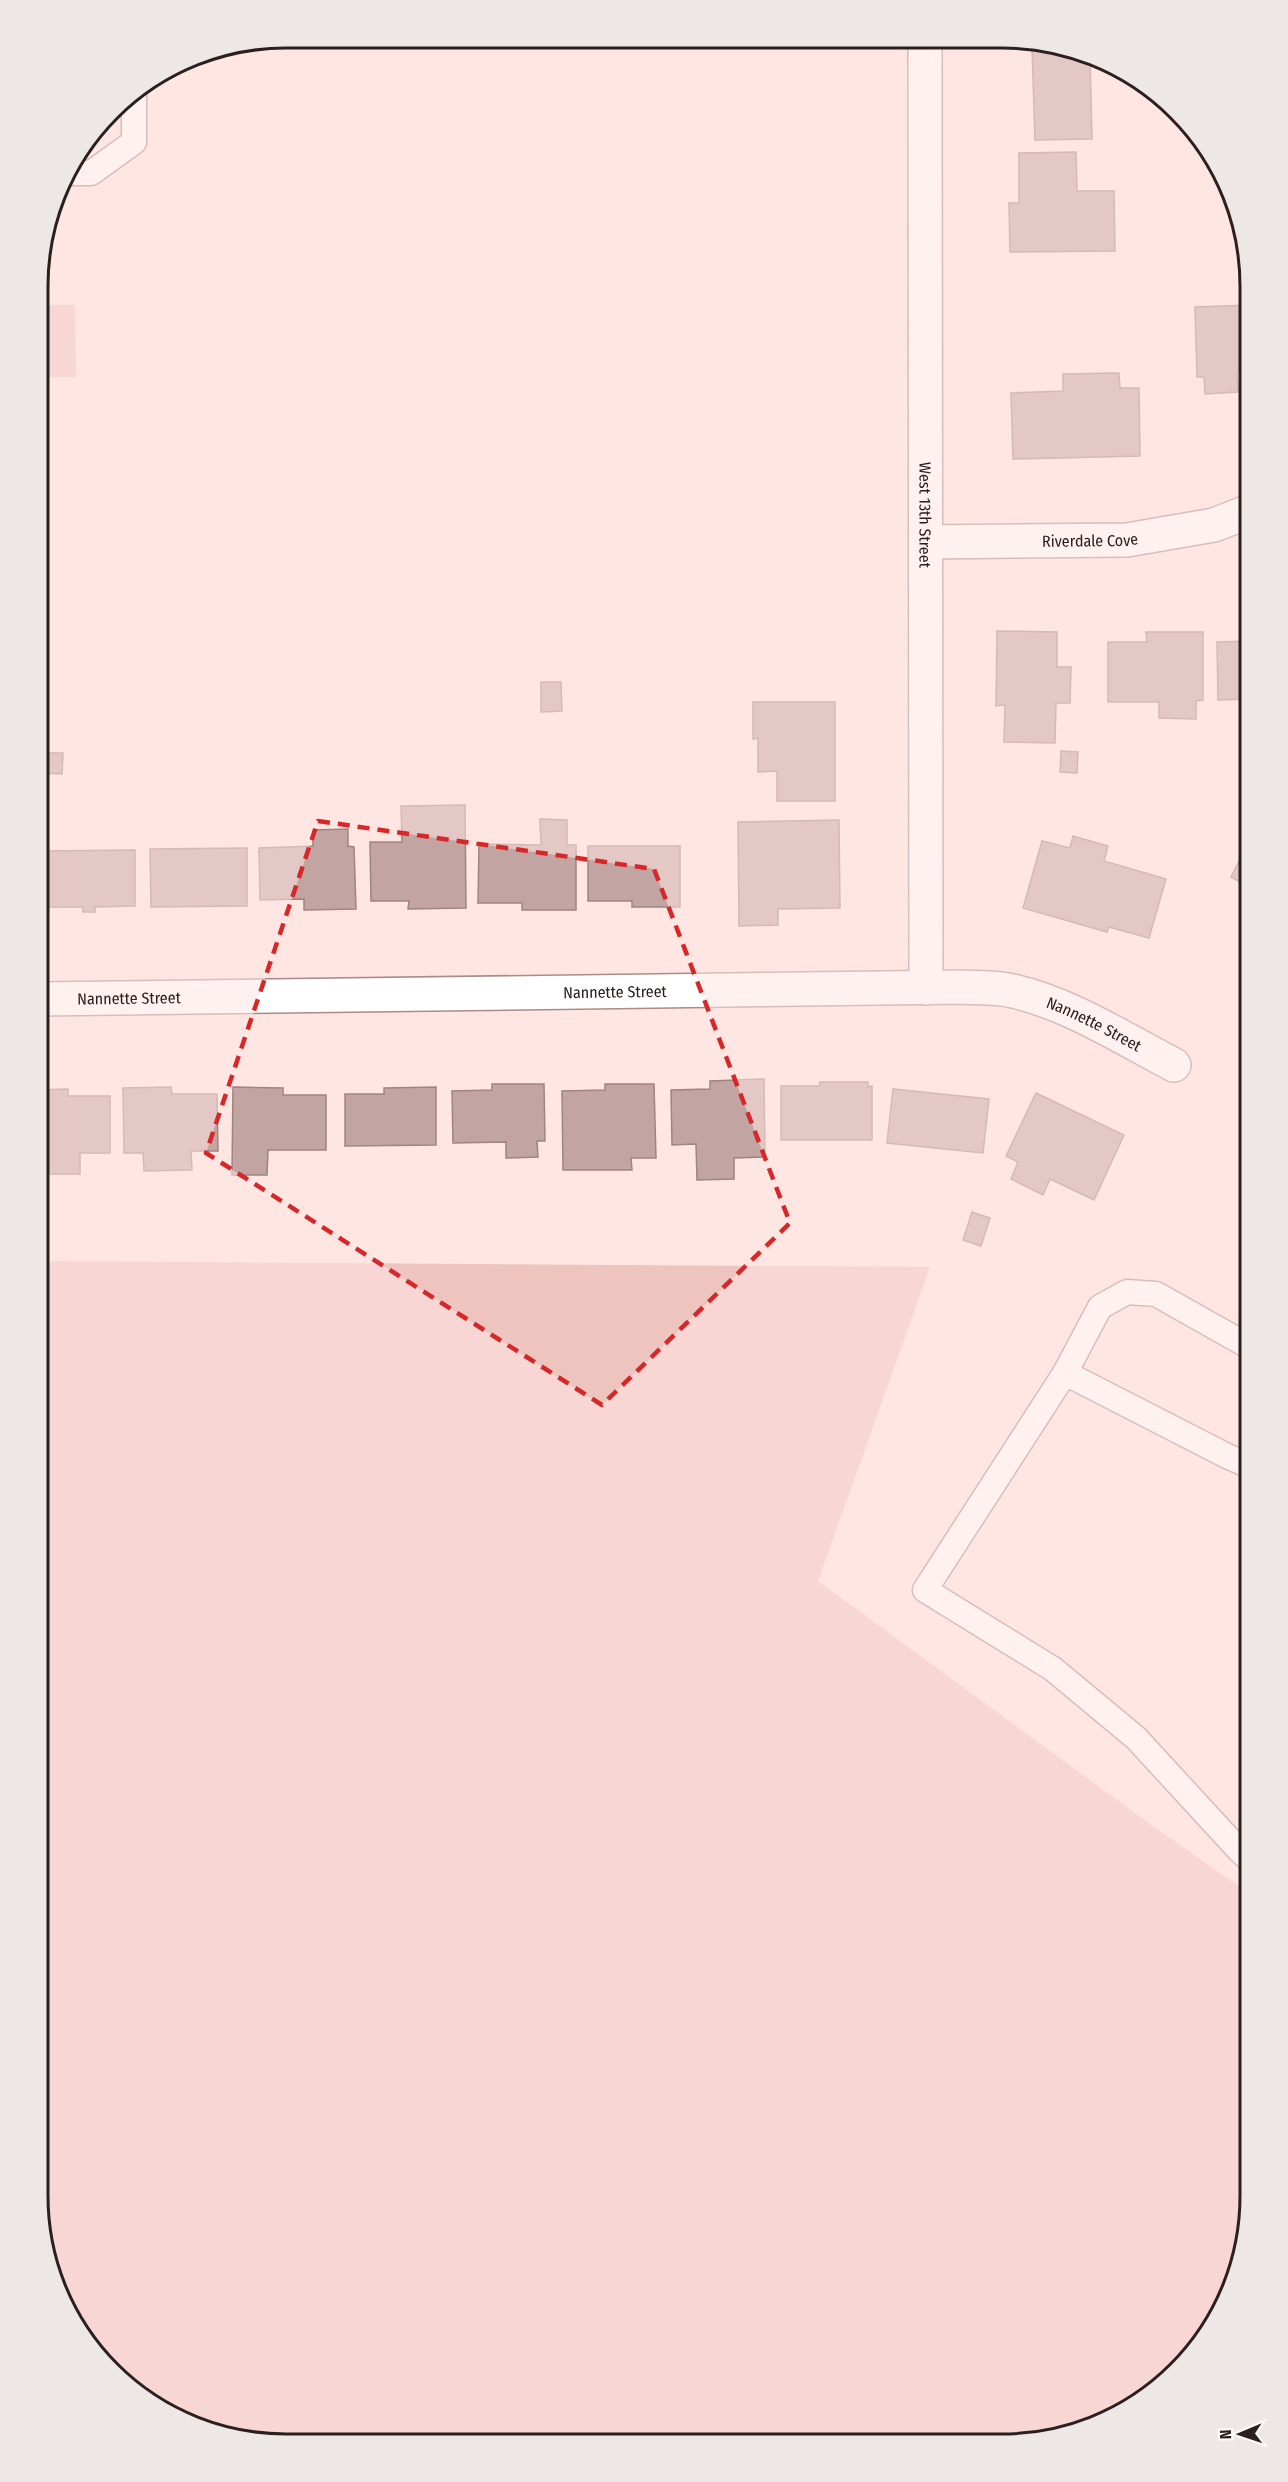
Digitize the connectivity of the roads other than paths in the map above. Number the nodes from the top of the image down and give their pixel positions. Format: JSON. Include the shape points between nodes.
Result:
{"nodes":[{"id":1,"x":925,"y":48,"type":"edge"},
{"id":2,"x":134,"y":103,"type":"edge"},
{"id":3,"x":77,"y":173,"type":"edge"},
{"id":4,"x":1240,"y":515,"type":"edge"},
{"id":5,"x":926,"y":542,"type":"junction"},
{"id":6,"x":926,"y":988,"type":"junction"},
{"id":7,"x":48,"y":999,"type":"edge"},
{"id":8,"x":1174,"y":1065,"type":"dead end"},
{"id":9,"x":1240,"y":1341,"type":"edge"},
{"id":10,"x":1065,"y":1373,"type":"junction"},
{"id":11,"x":1240,"y":1462,"type":"edge"},
{"id":12,"x":1240,"y":1851,"type":"edge"}],
"edges":[{"from":1,"to":5,"type":"street","name":"West 13th Street"},
{"from":2,"to":3,"type":"lane","via":[[134,142],[91,173]]},
{"from":4,"to":5,"type":"street","name":"Riverdale Cove","via":[[1214,525],[1127,540]]},
{"from":5,"to":6,"type":"street","name":"West 13th Street"},
{"from":6,"to":7,"type":"street","name":"Nannette Street"},
{"from":6,"to":8,"type":"street","name":"Nannette Street","via":[[1010,990],[1042,999]]},
{"from":9,"to":10,"type":"lane","via":[[1156,1293],[1127,1292],[1100,1307]]},
{"from":10,"to":11,"type":"lane"},
{"from":10,"to":12,"type":"lane","via":[[925,1590],[1070,1683],[1136,1738]]}]}
